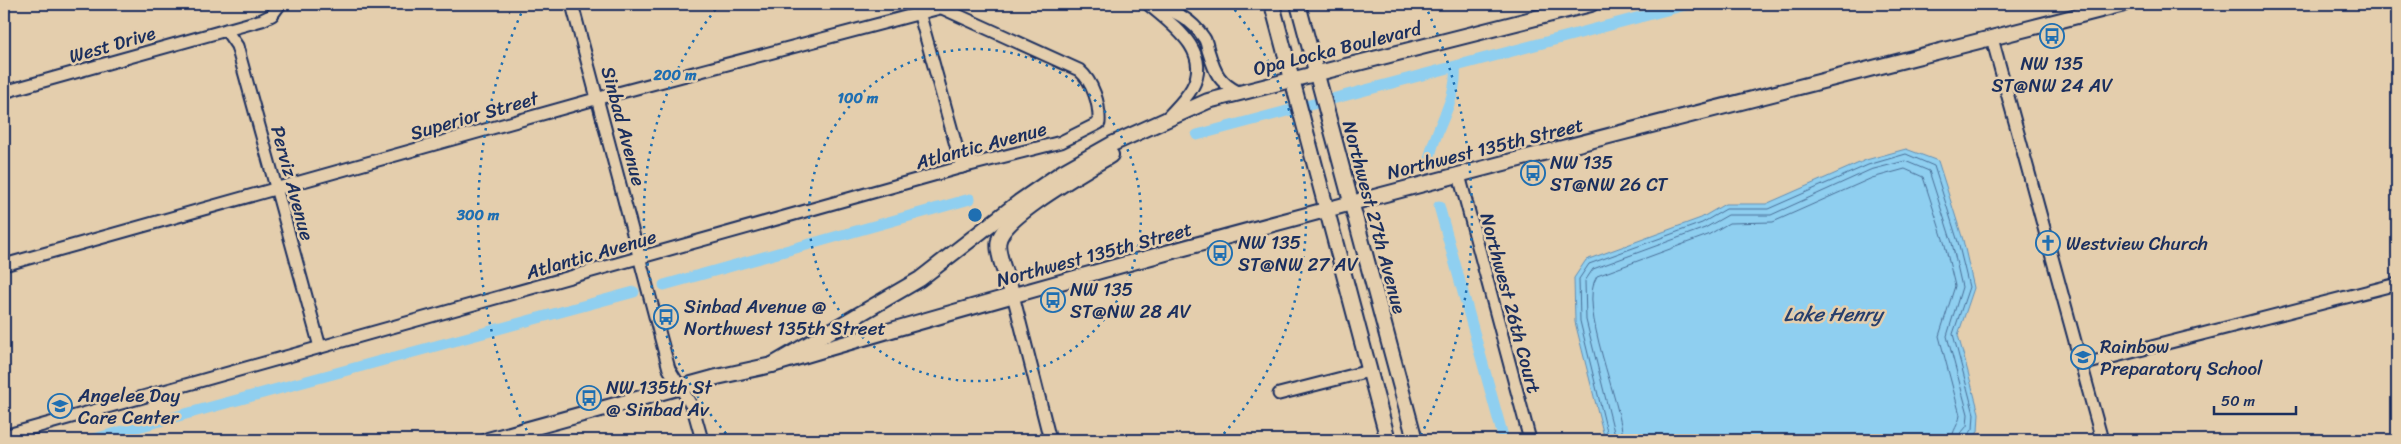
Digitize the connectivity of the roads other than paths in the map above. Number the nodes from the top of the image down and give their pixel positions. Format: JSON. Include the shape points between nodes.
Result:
{"nodes":[{"id":1,"x":280,"y":4,"type":"edge"},
{"id":2,"x":572,"y":4,"type":"edge"},
{"id":3,"x":955,"y":4,"type":"edge"},
{"id":4,"x":1149,"y":4,"type":"edge"},
{"id":5,"x":1272,"y":4,"type":"edge"},
{"id":6,"x":1298,"y":4,"type":"edge"},
{"id":7,"x":1591,"y":4,"type":"edge"},
{"id":8,"x":2124,"y":4,"type":"edge"},
{"id":9,"x":942,"y":8,"type":"junction"},
{"id":10,"x":919,"y":12,"type":"junction"},
{"id":11,"x":226,"y":30,"type":"junction"},
{"id":12,"x":1992,"y":38,"type":"junction"},
{"id":13,"x":1319,"y":80,"type":"junction"},
{"id":14,"x":1293,"y":84,"type":"junction"},
{"id":15,"x":4,"y":92,"type":"edge"},
{"id":16,"x":1238,"y":92,"type":"junction"},
{"id":17,"x":599,"y":98,"type":"junction"},
{"id":18,"x":1166,"y":119,"type":"junction"},
{"id":19,"x":1126,"y":138,"type":"junction"},
{"id":20,"x":962,"y":167,"type":"junction"},
{"id":21,"x":1458,"y":174,"type":"junction"},
{"id":22,"x":276,"y":189,"type":"junction"},
{"id":23,"x":1352,"y":202,"type":"junction"},
{"id":24,"x":1327,"y":209,"type":"junction"},
{"id":25,"x":640,"y":258,"type":"junction"},
{"id":26,"x":4,"y":265,"type":"edge"},
{"id":27,"x":2397,"y":284,"type":"edge"},
{"id":28,"x":1013,"y":295,"type":"junction"},
{"id":29,"x":320,"y":347,"type":"junction"},
{"id":30,"x":772,"y":365,"type":"junction"},
{"id":31,"x":2081,"y":366,"type":"junction"},
{"id":32,"x":1369,"y":371,"type":"junction"},
{"id":33,"x":681,"y":387,"type":"junction"},
{"id":34,"x":1279,"y":394,"type":"dead end"},
{"id":35,"x":4,"y":436,"type":"edge"},
{"id":36,"x":1047,"y":439,"type":"edge"},
{"id":37,"x":488,"y":440,"type":"edge"},
{"id":38,"x":702,"y":440,"type":"edge"},
{"id":39,"x":1388,"y":440,"type":"edge"},
{"id":40,"x":1414,"y":440,"type":"edge"},
{"id":41,"x":1530,"y":440,"type":"edge"},
{"id":42,"x":2102,"y":440,"type":"edge"}],
"edges":[{"from":1,"to":11,"type":"street","name":"West Drive","via":[[267,18]]},
{"from":2,"to":17,"type":"street","name":"Sinbad Avenue"},
{"from":3,"to":9,"type":"street","name":"Superior Street"},
{"from":4,"to":16,"type":"street","name":"Opa Locka Boulevard","via":[[1186,17],[1205,39],[1221,82]]},
{"from":4,"to":18,"type":"street","via":[[1189,41],[1196,62],[1193,87]]},
{"from":5,"to":14,"type":"main road"},
{"from":6,"to":13,"type":"main road","name":"Northwest 27th Avenue"},
{"from":7,"to":13,"type":"main road","name":"Opa Locka Boulevard"},
{"from":8,"to":12,"type":"main road","name":"Northwest 135th Street"},
{"from":9,"to":10,"type":"street","name":"Superior Street"},
{"from":9,"to":20,"type":"street","name":"Atlantic Avenue","via":[[1079,70],[1090,81],[1100,116],[1099,123],[1061,142]]},
{"from":10,"to":17,"type":"street","name":"Superior Street"},
{"from":10,"to":20,"type":"street"},
{"from":11,"to":15,"type":"street","name":"West Drive"},
{"from":11,"to":22,"type":"street","name":"Perviz Avenue","via":[[237,46]]},
{"from":12,"to":21,"type":"main road","name":"Northwest 135th Street"},
{"from":12,"to":31,"type":"street"},
{"from":13,"to":14,"type":"main road","name":"Opa Locka Boulevard"},
{"from":13,"to":23,"type":"main road","name":"Northwest 27th Avenue"},
{"from":14,"to":16,"type":"main road","name":"Opa Locka Boulevard"},
{"from":14,"to":24,"type":"main road"},
{"from":16,"to":18,"type":"main road","name":"Opa Locka Boulevard"},
{"from":17,"to":22,"type":"street","name":"Superior Street"},
{"from":17,"to":25,"type":"street","name":"Sinbad Avenue"},
{"from":18,"to":19,"type":"main road","name":"Opa Locka Boulevard"},
{"from":19,"to":28,"type":"main road","via":[[1119,150],[1046,196],[1003,231],[998,241],[999,252]]},
{"from":19,"to":30,"type":"main road","name":"Opa Locka Boulevard","via":[[1064,171],[1018,202],[920,280]]},
{"from":20,"to":25,"type":"street","name":"Atlantic Avenue"},
{"from":21,"to":23,"type":"main road","name":"Northwest 135th Street"},
{"from":21,"to":41,"type":"street","name":"Northwest 26th Court"},
{"from":22,"to":26,"type":"street","name":"Superior Street"},
{"from":22,"to":29,"type":"street","name":"Perviz Avenue"},
{"from":23,"to":24,"type":"main road","name":"Northwest 135th Street"},
{"from":23,"to":40,"type":"main road","name":"Northwest 27th Avenue"},
{"from":24,"to":28,"type":"main road","name":"Northwest 135th Street"},
{"from":24,"to":32,"type":"main road"},
{"from":25,"to":29,"type":"street","name":"Atlantic Avenue"},
{"from":25,"to":33,"type":"street","name":"Sinbad Avenue","via":[[669,369]]},
{"from":27,"to":31,"type":"street"},
{"from":28,"to":30,"type":"main road","name":"Northwest 135th Street"},
{"from":28,"to":36,"type":"street"},
{"from":29,"to":35,"type":"street","name":"Atlantic Avenue"},
{"from":30,"to":33,"type":"main road","name":"Opa Locka Boulevard"},
{"from":31,"to":42,"type":"street"},
{"from":32,"to":34,"type":"street"},
{"from":32,"to":39,"type":"main road"},
{"from":33,"to":37,"type":"main road"},
{"from":33,"to":38,"type":"street","name":"Sinbad Avenue","via":[[693,408]]}]}
